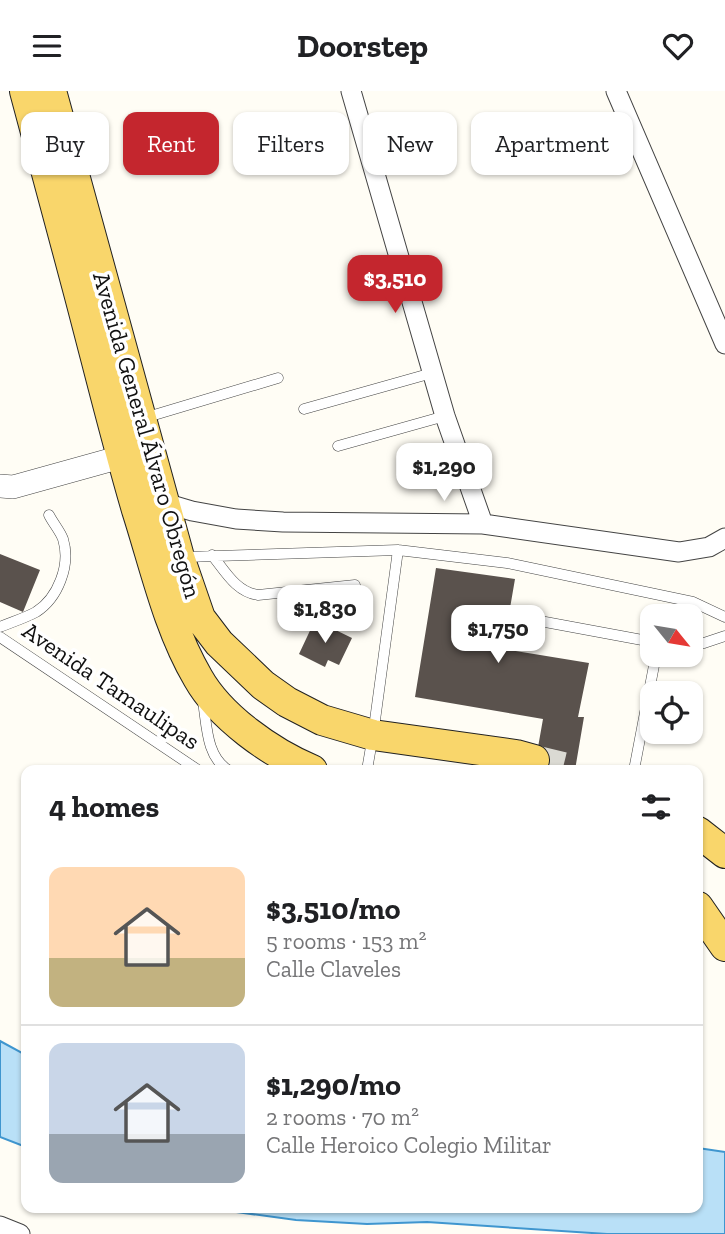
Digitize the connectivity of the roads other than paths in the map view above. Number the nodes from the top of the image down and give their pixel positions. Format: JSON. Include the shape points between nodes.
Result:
{"nodes":[{"id":1,"x":24,"y":91,"type":"edge"},
{"id":2,"x":51,"y":91,"type":"edge"},
{"id":3,"x":351,"y":91,"type":"edge"},
{"id":4,"x":616,"y":91,"type":"edge"},
{"id":5,"x":89,"y":281,"type":"junction"},
{"id":6,"x":725,"y":344,"type":"edge"},
{"id":7,"x":432,"y":373,"type":"junction"},
{"id":8,"x":278,"y":378,"type":"dead end"},
{"id":9,"x":304,"y":409,"type":"dead end"},
{"id":10,"x":445,"y":416,"type":"junction"},
{"id":11,"x":140,"y":419,"type":"junction"},
{"id":12,"x":338,"y":446,"type":"dead end"},
{"id":13,"x":121,"y":457,"type":"junction"},
{"id":14,"x":0,"y":486,"type":"edge"},
{"id":15,"x":165,"y":503,"type":"junction"},
{"id":16,"x":49,"y":515,"type":"dead end"},
{"id":17,"x":483,"y":524,"type":"junction"},
{"id":18,"x":725,"y":538,"type":"edge"},
{"id":19,"x":398,"y":549,"type":"junction"},
{"id":20,"x":212,"y":555,"type":"junction"},
{"id":21,"x":179,"y":557,"type":"junction"},
{"id":22,"x":355,"y":585,"type":"dead end"},
{"id":23,"x":513,"y":616,"type":"dead end"},
{"id":24,"x":725,"y":617,"type":"edge"},
{"id":25,"x":0,"y":627,"type":"edge"},
{"id":26,"x":725,"y":636,"type":"edge"},
{"id":27,"x":0,"y":637,"type":"edge"},
{"id":28,"x":640,"y":640,"type":"edge"},
{"id":29,"x":704,"y":643,"type":"edge"},
{"id":30,"x":654,"y":667,"type":"edge"},
{"id":31,"x":199,"y":680,"type":"junction"},
{"id":32,"x":373,"y":735,"type":"junction"},
{"id":33,"x":534,"y":759,"type":"tunnel mouth"},
{"id":34,"x":191,"y":765,"type":"edge"},
{"id":35,"x":221,"y":765,"type":"edge"},
{"id":36,"x":299,"y":765,"type":"edge"},
{"id":37,"x":368,"y":765,"type":"edge"},
{"id":38,"x":635,"y":765,"type":"edge"},
{"id":39,"x":703,"y":836,"type":"edge"},
{"id":40,"x":725,"y":853,"type":"edge"},
{"id":41,"x":703,"y":914,"type":"edge"},
{"id":42,"x":725,"y":946,"type":"edge"},
{"id":43,"x":0,"y":1226,"type":"edge"},
{"id":44,"x":20,"y":1234,"type":"edge"}],
"edges":[{"from":1,"to":5,"type":"main road","name":"Avenida General Álvaro Obregón"},
{"from":2,"to":5,"type":"main road","name":"Avenida General Álvaro Obregón"},
{"from":3,"to":7,"type":"street"},
{"from":4,"to":6,"type":"street"},
{"from":5,"to":11,"type":"main road","name":"Avenida General Álvaro Obregón"},
{"from":5,"to":13,"type":"main road","name":"Avenida General Álvaro Obregón"},
{"from":7,"to":9,"type":"lane"},
{"from":7,"to":10,"type":"street"},
{"from":8,"to":11,"type":"lane"},
{"from":10,"to":12,"type":"lane"},
{"from":10,"to":17,"type":"street"},
{"from":11,"to":15,"type":"main road","name":"Avenida General Álvaro Obregón"},
{"from":13,"to":14,"type":"street","via":[[13,487]]},
{"from":13,"to":31,"type":"main road","name":"Avenida General Álvaro Obregón","via":[[179,642]]},
{"from":15,"to":17,"type":"street","via":[[236,519]]},
{"from":15,"to":21,"type":"main road","name":"Avenida General Álvaro Obregón"},
{"from":16,"to":25,"type":"lane","via":[[63,540],[61,581],[48,603]]},
{"from":17,"to":18,"type":"street","via":[[679,552],[709,547]]},
{"from":19,"to":20,"type":"lane"},
{"from":19,"to":24,"type":"lane","via":[[507,563],[694,602]]},
{"from":19,"to":32,"type":"lane"},
{"from":20,"to":21,"type":"lane"},
{"from":20,"to":22,"type":"lane","via":[[248,594]]},
{"from":21,"to":32,"type":"main road","name":"Avenida General Álvaro Obregón","via":[[200,618],[263,685],[322,720]]},
{"from":23,"to":28,"type":"lane"},
{"from":26,"to":29,"type":"lane"},
{"from":27,"to":34,"type":"lane","name":"Avenida Tamaulipas"},
{"from":30,"to":38,"type":"lane"},
{"from":31,"to":35,"type":"lane","via":[[210,745]]},
{"from":31,"to":36,"type":"main road","name":"Avenida General Álvaro Obregón","via":[[219,707],[243,728]]},
{"from":32,"to":33,"type":"main road","name":"Avenida General Álvaro Obregón"},
{"from":32,"to":37,"type":"lane"},
{"from":39,"to":40,"type":"main road"},
{"from":41,"to":42,"type":"main road"},
{"from":43,"to":44,"type":"street"}]}
